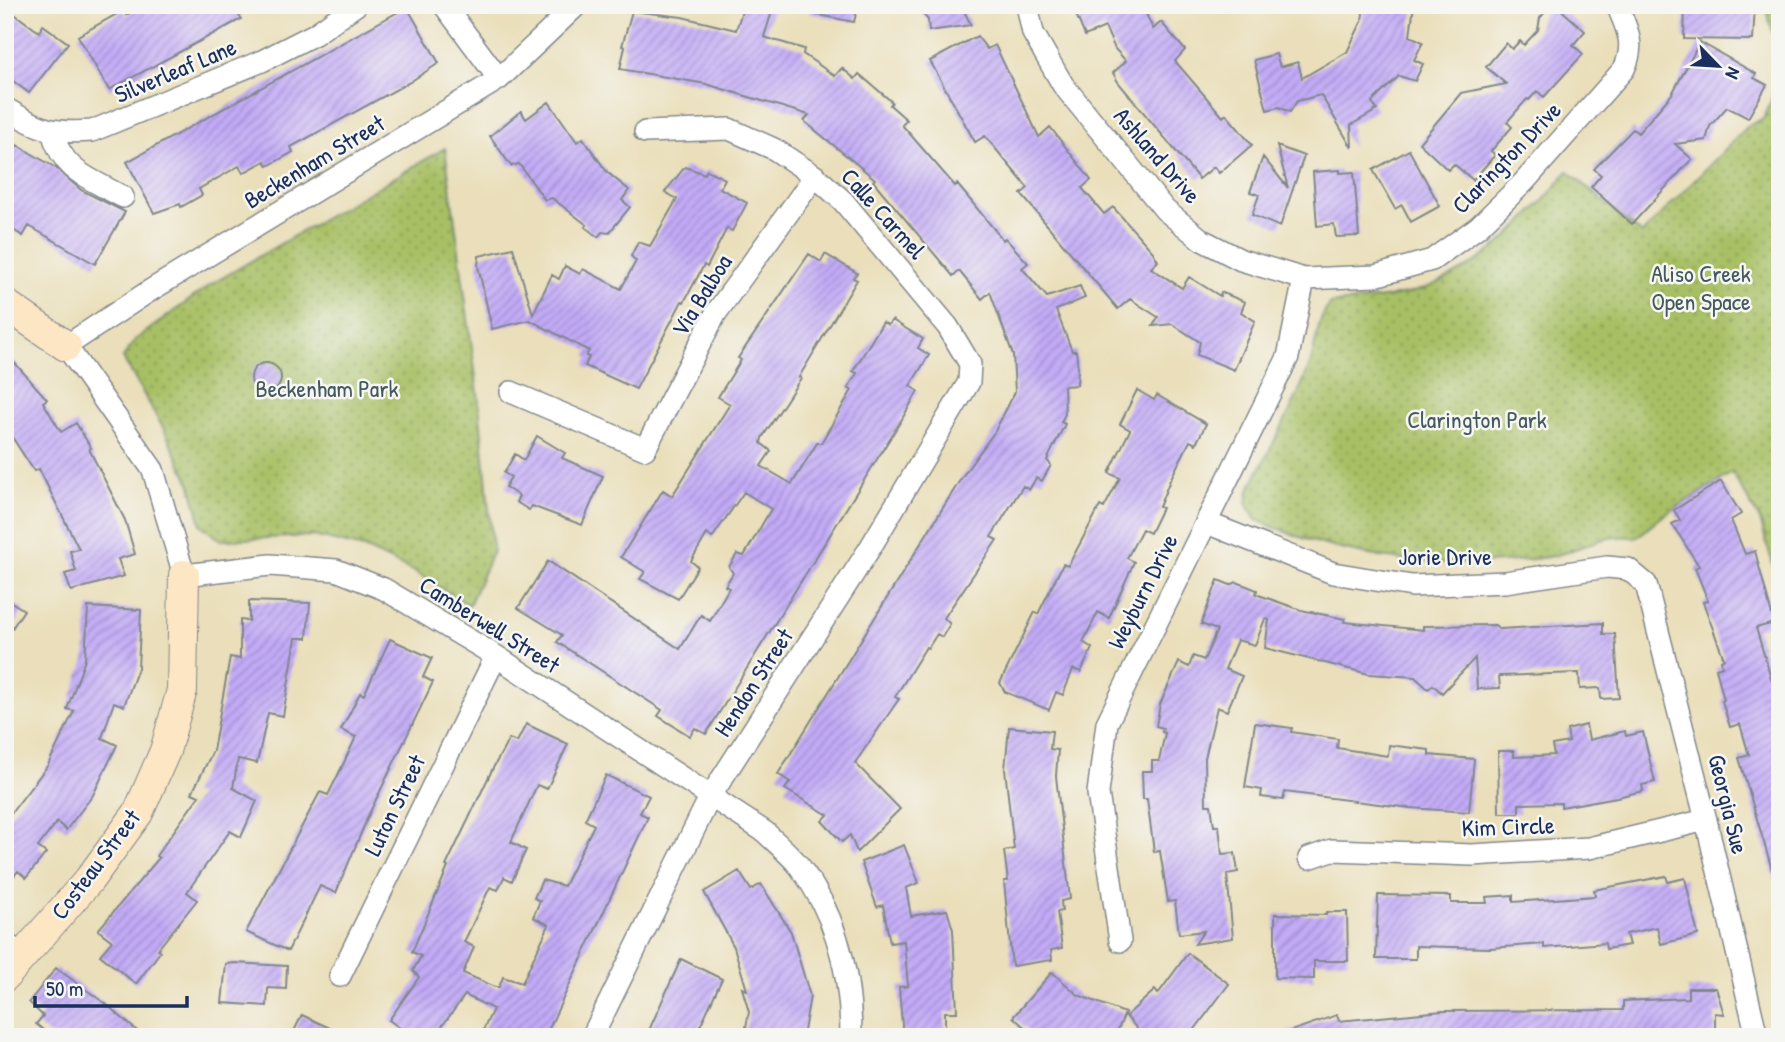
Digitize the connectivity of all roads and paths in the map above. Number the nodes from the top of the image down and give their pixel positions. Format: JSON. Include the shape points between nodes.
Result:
{"nodes":[{"id":1,"x":356,"y":5,"type":"edge"},
{"id":2,"x":444,"y":5,"type":"edge"},
{"id":3,"x":577,"y":5,"type":"edge"},
{"id":4,"x":1027,"y":5,"type":"edge"},
{"id":5,"x":1617,"y":5,"type":"edge"},
{"id":6,"x":499,"y":79,"type":"junction"},
{"id":7,"x":5,"y":108,"type":"edge"},
{"id":8,"x":52,"y":132,"type":"junction"},
{"id":9,"x":645,"y":132,"type":"dead end"},
{"id":10,"x":814,"y":176,"type":"junction"},
{"id":11,"x":123,"y":197,"type":"dead end"},
{"id":12,"x":1304,"y":279,"type":"junction"},
{"id":13,"x":5,"y":304,"type":"edge"},
{"id":14,"x":66,"y":346,"type":"junction"},
{"id":15,"x":970,"y":364,"type":"joint"},
{"id":16,"x":511,"y":392,"type":"dead end"},
{"id":17,"x":1207,"y":523,"type":"junction"},
{"id":18,"x":184,"y":575,"type":"junction"},
{"id":19,"x":1646,"y":584,"type":"joint"},
{"id":20,"x":496,"y":656,"type":"junction"},
{"id":21,"x":710,"y":797,"type":"junction"},
{"id":22,"x":1706,"y":820,"type":"junction"},
{"id":23,"x":1309,"y":858,"type":"dead end"},
{"id":24,"x":1121,"y":941,"type":"dead end"},
{"id":25,"x":11,"y":958,"type":"edge"},
{"id":26,"x":340,"y":976,"type":"dead end"},
{"id":27,"x":592,"y":1037,"type":"edge"},
{"id":28,"x":851,"y":1037,"type":"edge"},
{"id":29,"x":1756,"y":1037,"type":"edge"}],
"edges":[{"from":1,"to":8,"type":"street","name":"Silverleaf Lane","via":[[315,34],[262,61],[133,117],[92,131]]},
{"from":2,"to":6,"type":"street"},
{"from":3,"to":6,"type":"street","name":"Beckenham Street"},
{"from":4,"to":12,"type":"street","name":"Ashland Drive","via":[[1033,33],[1063,85],[1165,210],[1202,240],[1241,260]]},
{"from":5,"to":12,"type":"street","name":"Clarington Drive","via":[[1631,38],[1632,50],[1624,69],[1478,228],[1432,260],[1375,276]]},
{"from":6,"to":14,"type":"street","name":"Beckenham Street"},
{"from":7,"to":8,"type":"street","name":"Silverleaf Lane"},
{"from":8,"to":11,"type":"street","via":[[68,166]]},
{"from":9,"to":10,"type":"street","name":"Calle Carmel","via":[[729,129],[775,149]]},
{"from":10,"to":15,"type":"street","name":"Calle Carmel","via":[[843,201],[948,327]]},
{"from":10,"to":16,"type":"street","name":"Via Balboa","via":[[716,313],[645,449]]},
{"from":12,"to":17,"type":"street","name":"Weyburn Drive","via":[[1288,356]]},
{"from":13,"to":14,"type":"street"},
{"from":14,"to":18,"type":"street","via":[[153,470]]},
{"from":15,"to":21,"type":"street","name":"Hendon Street","via":[[969,382],[870,548]]},
{"from":17,"to":19,"type":"street","name":"Jorie Drive","via":[[1332,573],[1412,586],[1505,582],[1607,567],[1628,569]]},
{"from":17,"to":24,"type":"street","name":"Weyburn Drive","via":[[1107,723],[1098,793]]},
{"from":18,"to":20,"type":"street","name":"Camberwell Street","via":[[270,565],[335,570],[384,589]]},
{"from":18,"to":25,"type":"street","name":"Costeau Street","via":[[182,690],[165,751],[138,813],[89,880]]},
{"from":19,"to":22,"type":"street","name":"Georgia Sue"},
{"from":20,"to":21,"type":"street","name":"Camberwell Street"},
{"from":20,"to":26,"type":"street","name":"Luton Street"},
{"from":21,"to":27,"type":"street","name":"Hendon Street"},
{"from":21,"to":28,"type":"street","name":"Camberwell Street","via":[[765,832],[800,867],[829,919],[844,960]]},
{"from":22,"to":23,"type":"street","name":"Kim Circle","via":[[1589,848],[1472,855],[1332,850]]},
{"from":22,"to":29,"type":"street","name":"Georgia Sue"}]}
